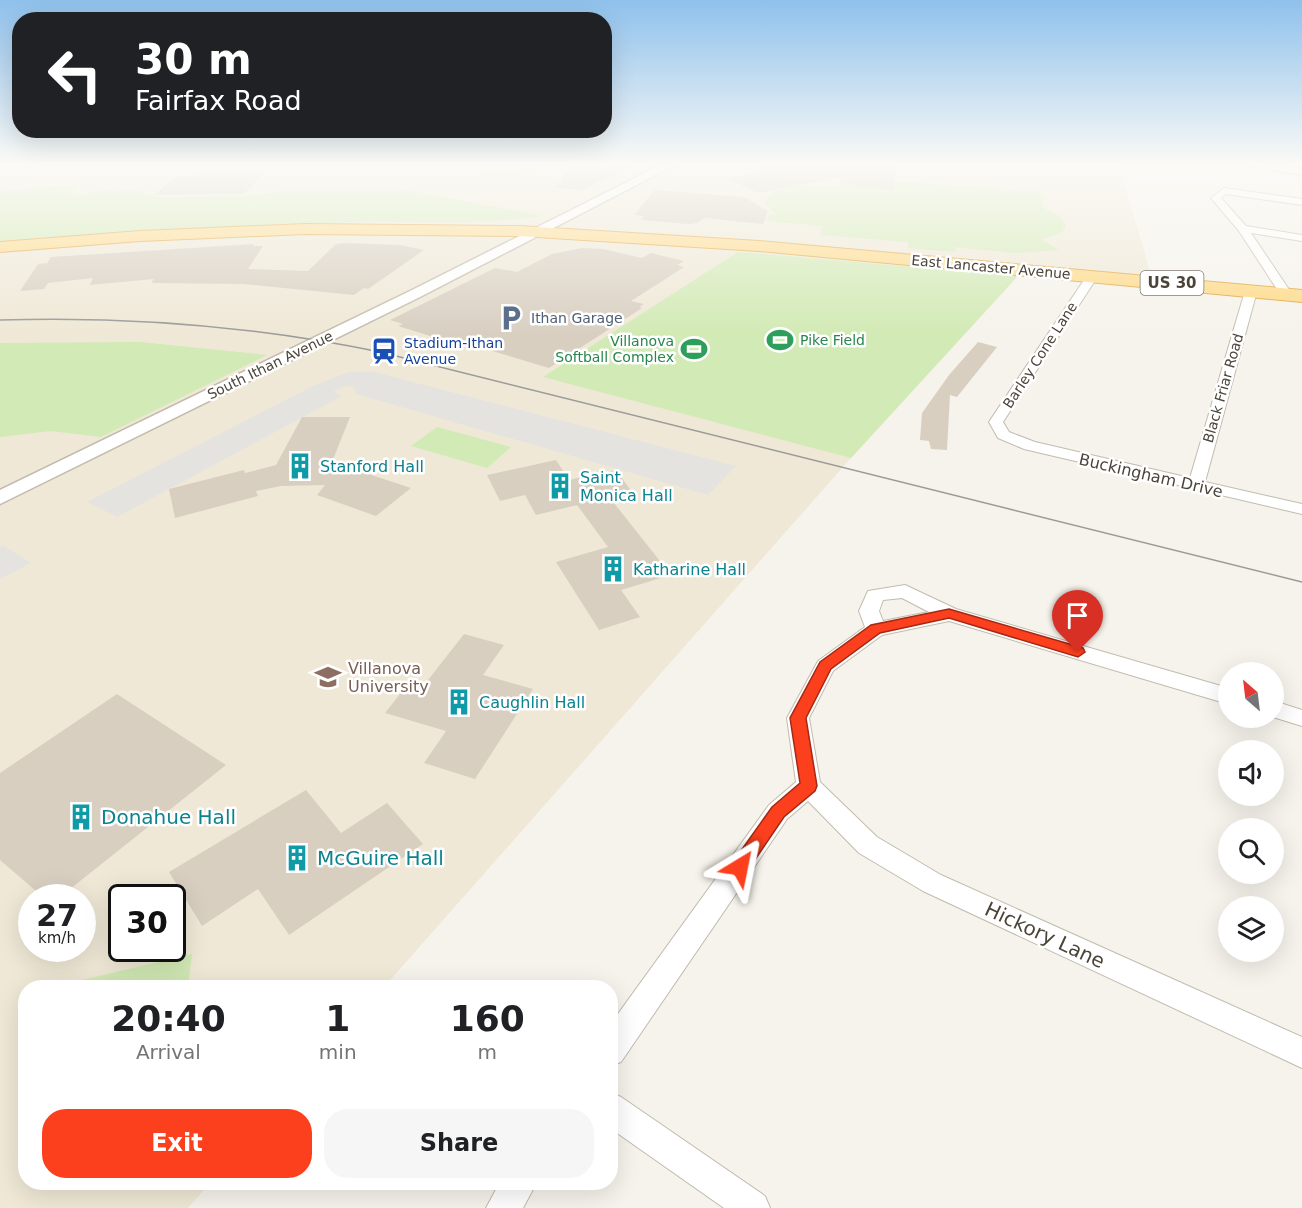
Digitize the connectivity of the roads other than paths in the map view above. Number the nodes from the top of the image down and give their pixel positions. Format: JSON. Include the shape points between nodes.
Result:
{"nodes":[{"id":1,"x":559,"y":221,"type":"edge"},
{"id":2,"x":1237,"y":221,"type":"edge"},
{"id":3,"x":1244,"y":229,"type":"junction"},
{"id":4,"x":540,"y":231,"type":"junction"},
{"id":5,"x":1302,"y":238,"type":"edge"},
{"id":6,"x":0,"y":247,"type":"edge"},
{"id":7,"x":1088,"y":276,"type":"junction"},
{"id":8,"x":1251,"y":291,"type":"junction"},
{"id":9,"x":1294,"y":295,"type":"edge"},
{"id":10,"x":1003,"y":435,"type":"joint"},
{"id":11,"x":1196,"y":485,"type":"junction"},
{"id":12,"x":0,"y":498,"type":"edge"},
{"id":13,"x":1302,"y":509,"type":"edge"},
{"id":14,"x":949,"y":614,"type":"junction"},
{"id":15,"x":876,"y":629,"type":"junction"},
{"id":16,"x":1218,"y":693,"type":"edge"},
{"id":17,"x":1284,"y":712,"type":"edge"},
{"id":18,"x":1302,"y":718,"type":"edge"},
{"id":19,"x":809,"y":786,"type":"junction"},
{"id":20,"x":618,"y":1040,"type":"edge"},
{"id":21,"x":1302,"y":1053,"type":"edge"},
{"id":22,"x":618,"y":1114,"type":"edge"},
{"id":23,"x":515,"y":1190,"type":"edge"},
{"id":24,"x":503,"y":1208,"type":"edge"},
{"id":25,"x":753,"y":1208,"type":"edge"}],
"edges":[{"from":1,"to":4,"type":"street","name":"South Ithan Avenue"},
{"from":2,"to":3,"type":"street"},
{"from":3,"to":5,"type":"street"},
{"from":3,"to":9,"type":"street"},
{"from":4,"to":6,"type":"highway","name":"East Lancaster Avenue","number":"US 30","via":[[295,229]]},
{"from":4,"to":7,"type":"highway","name":"East Lancaster Avenue","number":"US 30"},
{"from":4,"to":12,"type":"street","name":"South Ithan Avenue"},
{"from":7,"to":8,"type":"highway","name":"East Lancaster Avenue","number":"US 30"},
{"from":7,"to":10,"type":"street","name":"Barley Cone Lane","via":[[996,422]]},
{"from":8,"to":9,"type":"highway","name":"East Lancaster Avenue","number":"US 30"},
{"from":8,"to":11,"type":"street","name":"Black Friar Road"},
{"from":10,"to":11,"type":"street","name":"Buckingham Drive","via":[[1030,446]]},
{"from":11,"to":13,"type":"street","name":"Buckingham Drive"},
{"from":14,"to":15,"type":"street"},
{"from":14,"to":15,"type":"street","via":[[905,591],[875,594],[869,611]]},
{"from":14,"to":16,"type":"street"},
{"from":15,"to":19,"type":"street","via":[[825,666],[798,718]]},
{"from":17,"to":18,"type":"street"},
{"from":19,"to":20,"type":"street","via":[[778,812]]},
{"from":19,"to":21,"type":"street","name":"Hickory Lane","via":[[868,844],[932,883]]},
{"from":22,"to":25,"type":"street"},
{"from":23,"to":24,"type":"street"}]}
